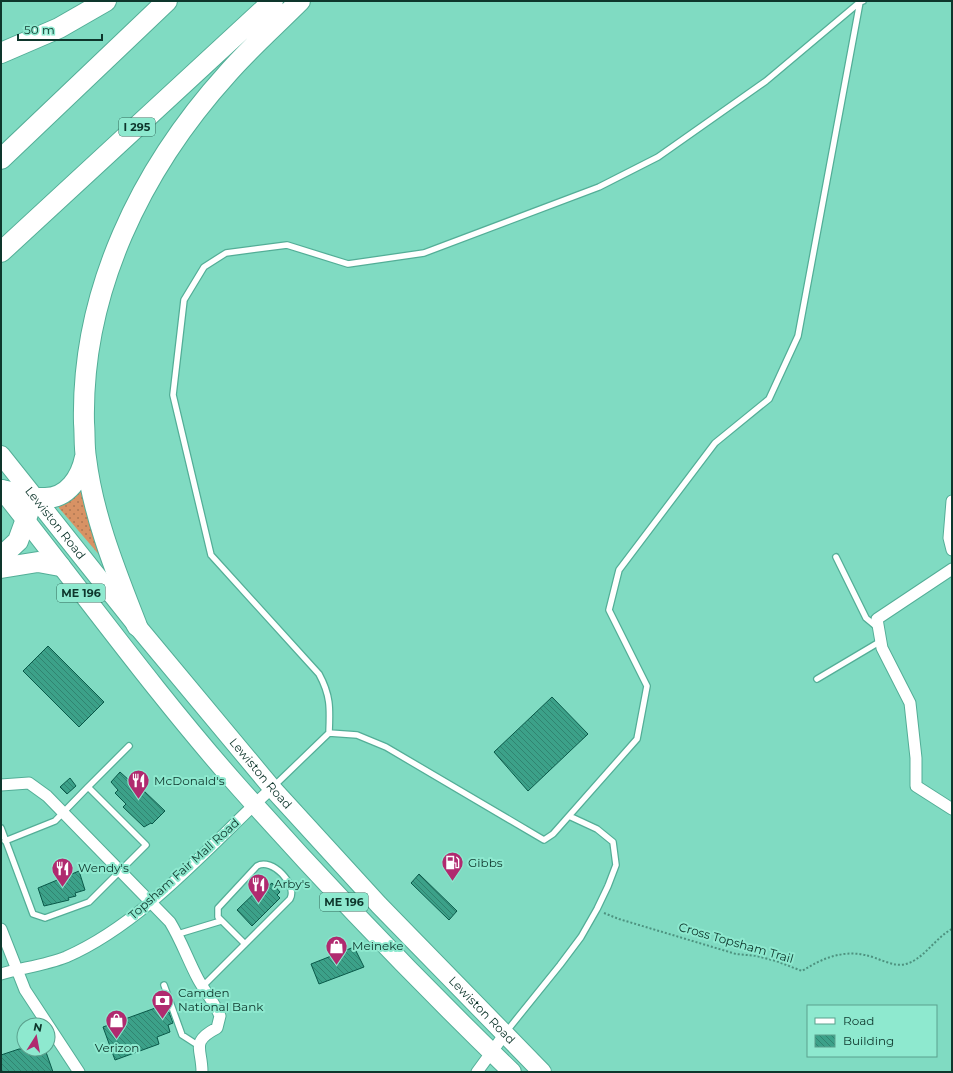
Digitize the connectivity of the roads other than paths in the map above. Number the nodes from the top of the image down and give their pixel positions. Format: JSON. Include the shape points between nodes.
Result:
{"nodes":[{"id":1,"x":106,"y":1,"type":"edge"},
{"id":2,"x":167,"y":1,"type":"edge"},
{"id":3,"x":273,"y":1,"type":"edge"},
{"id":4,"x":300,"y":1,"type":"edge"},
{"id":5,"x":861,"y":1,"type":"edge"},
{"id":6,"x":1,"y":53,"type":"edge"},
{"id":7,"x":1,"y":159,"type":"edge"},
{"id":8,"x":1,"y":252,"type":"edge"},
{"id":9,"x":1,"y":455,"type":"edge"},
{"id":10,"x":85,"y":456,"type":"junction"},
{"id":11,"x":1,"y":489,"type":"edge"},
{"id":12,"x":34,"y":497,"type":"junction"},
{"id":13,"x":952,"y":501,"type":"edge"},
{"id":14,"x":26,"y":521,"type":"junction"},
{"id":15,"x":952,"y":550,"type":"edge"},
{"id":16,"x":1,"y":557,"type":"edge"},
{"id":17,"x":836,"y":557,"type":"dead end"},
{"id":18,"x":60,"y":566,"type":"junction"},
{"id":19,"x":1,"y":568,"type":"edge"},
{"id":20,"x":952,"y":569,"type":"edge"},
{"id":21,"x":137,"y":626,"type":"junction"},
{"id":22,"x":878,"y":628,"type":"junction"},
{"id":23,"x":881,"y":641,"type":"junction"},
{"id":24,"x":817,"y":679,"type":"dead end"},
{"id":25,"x":329,"y":733,"type":"junction"},
{"id":26,"x":129,"y":746,"type":"dead end"},
{"id":27,"x":1,"y":785,"type":"edge"},
{"id":28,"x":88,"y":787,"type":"junction"},
{"id":29,"x":272,"y":788,"type":"junction"},
{"id":30,"x":254,"y":804,"type":"junction"},
{"id":31,"x":952,"y":809,"type":"edge"},
{"id":32,"x":62,"y":813,"type":"junction"},
{"id":33,"x":569,"y":816,"type":"junction"},
{"id":34,"x":1,"y":828,"type":"edge"},
{"id":35,"x":6,"y":841,"type":"junction"},
{"id":36,"x":118,"y":870,"type":"junction"},
{"id":37,"x":150,"y":903,"type":"junction"},
{"id":38,"x":221,"y":921,"type":"junction"},
{"id":39,"x":1,"y":929,"type":"edge"},
{"id":40,"x":178,"y":934,"type":"junction"},
{"id":41,"x":245,"y":944,"type":"junction"},
{"id":42,"x":17,"y":970,"type":"junction"},
{"id":43,"x":1,"y":974,"type":"edge"},
{"id":44,"x":164,"y":985,"type":"dead end"},
{"id":45,"x":202,"y":987,"type":"junction"},
{"id":46,"x":504,"y":1035,"type":"junction"},
{"id":47,"x":199,"y":1046,"type":"junction"},
{"id":48,"x":492,"y":1052,"type":"junction"},
{"id":49,"x":79,"y":1072,"type":"edge"},
{"id":50,"x":202,"y":1072,"type":"edge"},
{"id":51,"x":477,"y":1072,"type":"edge"},
{"id":52,"x":512,"y":1072,"type":"edge"},
{"id":53,"x":542,"y":1072,"type":"edge"}],
"edges":[{"from":1,"to":6,"type":"highway","via":[[59,28]]},
{"from":2,"to":7,"type":"highway"},
{"from":3,"to":8,"type":"highway","number":"I 295"},
{"from":4,"to":10,"type":"highway","via":[[228,73],[191,118],[152,176],[124,230],[106,274],[89,342],[84,391]]},
{"from":5,"to":25,"type":"lane","via":[[766,81],[658,157],[599,187],[424,253],[348,264],[287,246],[226,253],[204,267],[184,300],[173,395],[211,555],[319,674],[328,690]]},
{"from":5,"to":33,"type":"lane","via":[[798,336],[769,399],[715,443],[619,570],[609,610],[647,686],[637,739]]},
{"from":9,"to":12,"type":"highway","name":"Lewiston Road","number":"ME 196"},
{"from":10,"to":12,"type":"highway","via":[[79,477],[70,488],[52,497]]},
{"from":10,"to":21,"type":"highway","via":[[104,539]]},
{"from":11,"to":12,"type":"highway"},
{"from":11,"to":14,"type":"highway","name":"Lewiston Road","number":"ME 196"},
{"from":12,"to":14,"type":"highway"},
{"from":12,"to":21,"type":"highway","name":"Lewiston Road","number":"ME 196"},
{"from":13,"to":15,"type":"street","via":[[949,538]]},
{"from":14,"to":16,"type":"highway","via":[[18,541]]},
{"from":14,"to":18,"type":"highway","name":"Lewiston Road","number":"ME 196"},
{"from":17,"to":22,"type":"lane","via":[[866,618]]},
{"from":18,"to":19,"type":"highway","via":[[38,562]]},
{"from":18,"to":30,"type":"highway","name":"Lewiston Road","number":"ME 196","via":[[137,665]]},
{"from":20,"to":22,"type":"street","via":[[877,619]]},
{"from":21,"to":29,"type":"highway","name":"Lewiston Road","number":"ME 196"},
{"from":22,"to":23,"type":"street"},
{"from":23,"to":24,"type":"lane"},
{"from":23,"to":31,"type":"street","via":[[882,648],[910,703],[916,758],[916,786]]},
{"from":25,"to":29,"type":"lane"},
{"from":25,"to":33,"type":"lane","via":[[357,735],[386,747],[544,840]]},
{"from":26,"to":28,"type":"lane"},
{"from":27,"to":32,"type":"street","via":[[29,783],[47,796]]},
{"from":28,"to":32,"type":"lane"},
{"from":28,"to":36,"type":"lane","via":[[146,845]]},
{"from":29,"to":30,"type":"street","name":"Topsham Fair Mall Road"},
{"from":29,"to":46,"type":"highway","name":"Lewiston Road","number":"ME 196","via":[[379,905]]},
{"from":30,"to":37,"type":"street","name":"Topsham Fair Mall Road"},
{"from":30,"to":48,"type":"highway","name":"Lewiston Road","number":"ME 196","via":[[316,873]]},
{"from":32,"to":35,"type":"lane","via":[[55,821]]},
{"from":32,"to":36,"type":"street"},
{"from":33,"to":46,"type":"lane","via":[[597,829],[613,842],[616,864],[597,910],[581,937]]},
{"from":34,"to":35,"type":"lane"},
{"from":35,"to":36,"type":"lane","via":[[33,914],[45,918],[89,902]]},
{"from":36,"to":37,"type":"street"},
{"from":37,"to":40,"type":"street","via":[[170,922]]},
{"from":37,"to":42,"type":"street","name":"Topsham Fair Mall Road","via":[[94,943],[64,958]]},
{"from":38,"to":40,"type":"lane"},
{"from":38,"to":41,"type":"lane"},
{"from":38,"to":41,"type":"lane","via":[[218,908],[257,866],[264,864],[273,867],[287,880],[292,896]]},
{"from":39,"to":42,"type":"street"},
{"from":40,"to":45,"type":"street"},
{"from":41,"to":45,"type":"lane"},
{"from":42,"to":43,"type":"street","name":"Topsham Fair Mall Road"},
{"from":42,"to":49,"type":"street","via":[[25,990]]},
{"from":44,"to":47,"type":"lane","via":[[182,1035]]},
{"from":45,"to":47,"type":"street","via":[[220,1016],[216,1028],[204,1035]]},
{"from":46,"to":48,"type":"street"},
{"from":46,"to":53,"type":"highway","name":"Lewiston Road","number":"ME 196"},
{"from":47,"to":50,"type":"street"},
{"from":48,"to":51,"type":"street"},
{"from":48,"to":52,"type":"highway","name":"Lewiston Road","number":"ME 196"}]}
